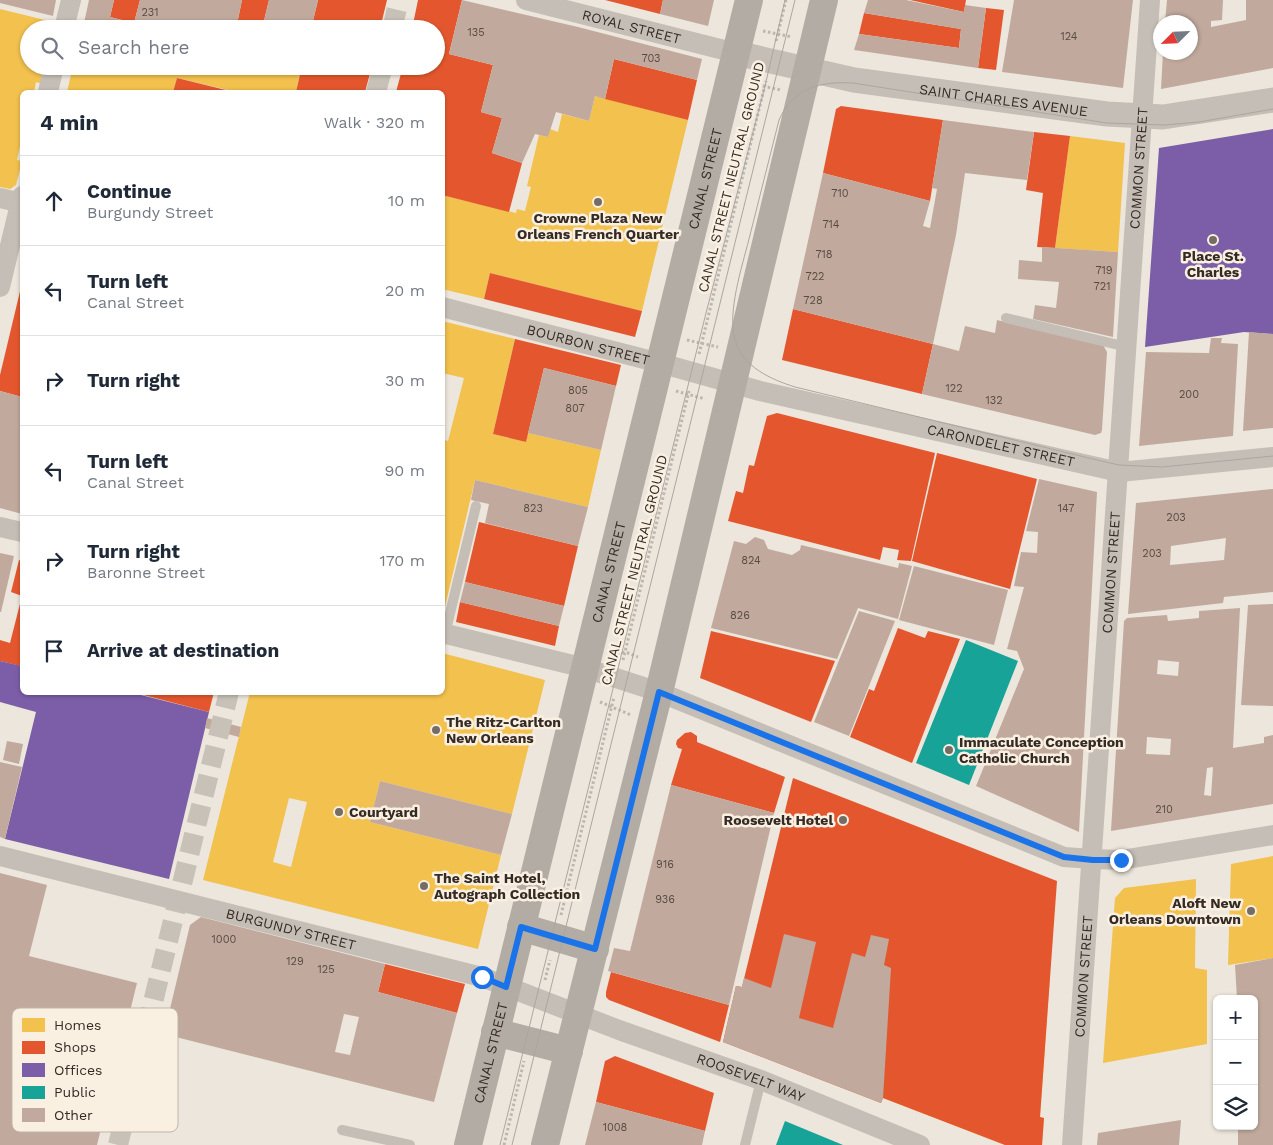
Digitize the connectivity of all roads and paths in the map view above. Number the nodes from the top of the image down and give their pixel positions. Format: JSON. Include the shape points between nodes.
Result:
{"nodes":[{"id":1,"x":71,"y":0,"type":"edge"},
{"id":2,"x":526,"y":0,"type":"edge"},
{"id":3,"x":749,"y":0,"type":"edge"},
{"id":4,"x":786,"y":0,"type":"edge"},
{"id":5,"x":824,"y":0,"type":"edge"},
{"id":6,"x":1150,"y":0,"type":"edge"},
{"id":7,"x":66,"y":20,"type":"edge"},
{"id":8,"x":763,"y":31,"type":"dead end"},
{"id":9,"x":777,"y":34,"type":"junction"},
{"id":10,"x":795,"y":37,"type":"dead end"},
{"id":11,"x":736,"y":53,"type":"junction"},
{"id":12,"x":771,"y":61,"type":"junction"},
{"id":13,"x":808,"y":70,"type":"junction"},
{"id":14,"x":52,"y":75,"type":"edge"},
{"id":15,"x":747,"y":83,"type":"dead end"},
{"id":16,"x":765,"y":86,"type":"junction"},
{"id":17,"x":48,"y":90,"type":"edge"},
{"id":18,"x":786,"y":91,"type":"dead end"},
{"id":19,"x":1273,"y":100,"type":"edge"},
{"id":20,"x":1142,"y":117,"type":"junction"},
{"id":21,"x":0,"y":198,"type":"edge"},
{"id":22,"x":20,"y":201,"type":"edge"},
{"id":23,"x":20,"y":209,"type":"edge"},
{"id":24,"x":0,"y":287,"type":"edge"},
{"id":25,"x":445,"y":308,"type":"edge"},
{"id":26,"x":1006,"y":318,"type":"dead end"},
{"id":27,"x":687,"y":340,"type":"dead end"},
{"id":28,"x":701,"y":343,"type":"junction"},
{"id":29,"x":1127,"y":347,"type":"junction"},
{"id":30,"x":723,"y":349,"type":"dead end"},
{"id":31,"x":660,"y":363,"type":"junction"},
{"id":32,"x":694,"y":372,"type":"junction"},
{"id":33,"x":734,"y":384,"type":"junction"},
{"id":34,"x":675,"y":390,"type":"dead end"},
{"id":35,"x":689,"y":394,"type":"junction"},
{"id":36,"x":705,"y":399,"type":"dead end"},
{"id":37,"x":1273,"y":457,"type":"edge"},
{"id":38,"x":1119,"y":472,"type":"junction"},
{"id":39,"x":476,"y":506,"type":"dead end"},
{"id":40,"x":0,"y":526,"type":"edge"},
{"id":41,"x":20,"y":531,"type":"edge"},
{"id":42,"x":445,"y":629,"type":"edge"},
{"id":43,"x":445,"y":633,"type":"edge"},
{"id":44,"x":609,"y":650,"type":"dead end"},
{"id":45,"x":625,"y":653,"type":"junction"},
{"id":46,"x":638,"y":657,"type":"dead end"},
{"id":47,"x":585,"y":668,"type":"junction"},
{"id":48,"x":619,"y":679,"type":"junction"},
{"id":49,"x":659,"y":692,"type":"junction"},
{"id":50,"x":599,"y":701,"type":"dead end"},
{"id":51,"x":612,"y":706,"type":"junction"},
{"id":52,"x":631,"y":714,"type":"dead end"},
{"id":53,"x":1273,"y":834,"type":"edge"},
{"id":54,"x":0,"y":856,"type":"edge"},
{"id":55,"x":1093,"y":860,"type":"junction"},
{"id":56,"x":521,"y":927,"type":"junction"},
{"id":57,"x":555,"y":937,"type":"junction"},
{"id":58,"x":595,"y":949,"type":"junction"},
{"id":59,"x":506,"y":987,"type":"junction"},
{"id":60,"x":540,"y":999,"type":"junction"},
{"id":61,"x":579,"y":1014,"type":"junction"},
{"id":62,"x":495,"y":1032,"type":"junction"},
{"id":63,"x":530,"y":1041,"type":"junction"},
{"id":64,"x":569,"y":1051,"type":"junction"},
{"id":65,"x":761,"y":1080,"type":"junction"},
{"id":66,"x":342,"y":1130,"type":"dead end"},
{"id":67,"x":410,"y":1145,"type":"edge"},
{"id":68,"x":468,"y":1145,"type":"edge"},
{"id":69,"x":504,"y":1145,"type":"edge"},
{"id":70,"x":545,"y":1145,"type":"edge"},
{"id":71,"x":745,"y":1145,"type":"edge"},
{"id":72,"x":920,"y":1145,"type":"edge"},
{"id":73,"x":1072,"y":1145,"type":"edge"}],
"edges":[{"from":1,"to":7,"type":"street"},
{"from":2,"to":11,"type":"street","name":"ROYAL STREET"},
{"from":3,"to":11,"type":"main road","name":"CANAL STREET"},
{"from":4,"to":9,"type":"path","name":"CANAL STREET NEUTRAL GROUND"},
{"from":5,"to":13,"type":"main road"},
{"from":6,"to":20,"type":"street","name":"COMMON STREET"},
{"from":8,"to":9,"type":"path"},
{"from":9,"to":10,"type":"path"},
{"from":9,"to":12,"type":"path","name":"CANAL STREET NEUTRAL GROUND"},
{"from":11,"to":12,"type":"street","name":"SAINT CHARLES AVENUE"},
{"from":11,"to":31,"type":"main road","name":"CANAL STREET"},
{"from":12,"to":13,"type":"street","name":"SAINT CHARLES AVENUE"},
{"from":12,"to":16,"type":"path","name":"CANAL STREET NEUTRAL GROUND"},
{"from":13,"to":20,"type":"street","name":"SAINT CHARLES AVENUE","via":[[854,80]]},
{"from":13,"to":33,"type":"main road"},
{"from":14,"to":17,"type":"street"},
{"from":15,"to":16,"type":"path"},
{"from":16,"to":18,"type":"path"},
{"from":16,"to":28,"type":"path","name":"CANAL STREET NEUTRAL GROUND"},
{"from":19,"to":20,"type":"street","name":"SAINT CHARLES AVENUE","via":[[1163,117]]},
{"from":20,"to":29,"type":"street","name":"COMMON STREET"},
{"from":21,"to":22,"type":"street"},
{"from":23,"to":24,"type":"street"},
{"from":25,"to":31,"type":"street","name":"BOURBON STREET"},
{"from":26,"to":29,"type":"lane"},
{"from":27,"to":28,"type":"path"},
{"from":28,"to":30,"type":"path"},
{"from":28,"to":32,"type":"path","name":"CANAL STREET NEUTRAL GROUND"},
{"from":29,"to":38,"type":"street","name":"COMMON STREET"},
{"from":31,"to":32,"type":"street","name":"BOURBON STREET"},
{"from":31,"to":47,"type":"main road","name":"CANAL STREET"},
{"from":32,"to":33,"type":"street","name":"BOURBON STREET"},
{"from":32,"to":35,"type":"path","name":"CANAL STREET NEUTRAL GROUND"},
{"from":33,"to":38,"type":"street","name":"CARONDELET STREET"},
{"from":33,"to":49,"type":"main road"},
{"from":34,"to":35,"type":"path"},
{"from":35,"to":36,"type":"path"},
{"from":35,"to":45,"type":"path","name":"CANAL STREET NEUTRAL GROUND"},
{"from":37,"to":38,"type":"street","name":"CARONDELET STREET"},
{"from":38,"to":55,"type":"street","name":"COMMON STREET"},
{"from":39,"to":42,"type":"lane"},
{"from":40,"to":41,"type":"street"},
{"from":43,"to":47,"type":"street"},
{"from":44,"to":45,"type":"path"},
{"from":45,"to":46,"type":"path"},
{"from":45,"to":48,"type":"path","name":"CANAL STREET NEUTRAL GROUND"},
{"from":47,"to":48,"type":"street"},
{"from":47,"to":56,"type":"main road","name":"CANAL STREET"},
{"from":48,"to":49,"type":"street"},
{"from":48,"to":51,"type":"path","name":"CANAL STREET NEUTRAL GROUND"},
{"from":49,"to":55,"type":"street","via":[[1064,857]]},
{"from":49,"to":58,"type":"main road"},
{"from":50,"to":51,"type":"path"},
{"from":51,"to":52,"type":"path"},
{"from":51,"to":57,"type":"path","name":"CANAL STREET NEUTRAL GROUND"},
{"from":53,"to":55,"type":"street","via":[[1121,860]]},
{"from":54,"to":59,"type":"street","name":"BURGUNDY STREET","via":[[482,977]]},
{"from":55,"to":73,"type":"street","name":"COMMON STREET"},
{"from":56,"to":57,"type":"main road"},
{"from":56,"to":59,"type":"main road","name":"CANAL STREET"},
{"from":57,"to":58,"type":"main road"},
{"from":57,"to":60,"type":"path","name":"CANAL STREET NEUTRAL GROUND"},
{"from":58,"to":61,"type":"main road"},
{"from":59,"to":60,"type":"street","name":"BURGUNDY STREET"},
{"from":59,"to":62,"type":"main road","name":"CANAL STREET"},
{"from":60,"to":61,"type":"street","name":"BURGUNDY STREET"},
{"from":61,"to":64,"type":"main road"},
{"from":61,"to":65,"type":"street","name":"ROOSEVELT WAY"},
{"from":62,"to":63,"type":"main road"},
{"from":62,"to":68,"type":"main road","name":"CANAL STREET"},
{"from":63,"to":64,"type":"main road"},
{"from":63,"to":69,"type":"path"},
{"from":64,"to":70,"type":"main road"},
{"from":65,"to":71,"type":"lane"},
{"from":65,"to":72,"type":"street","name":"ROOSEVELT WAY"},
{"from":66,"to":67,"type":"lane"}]}
